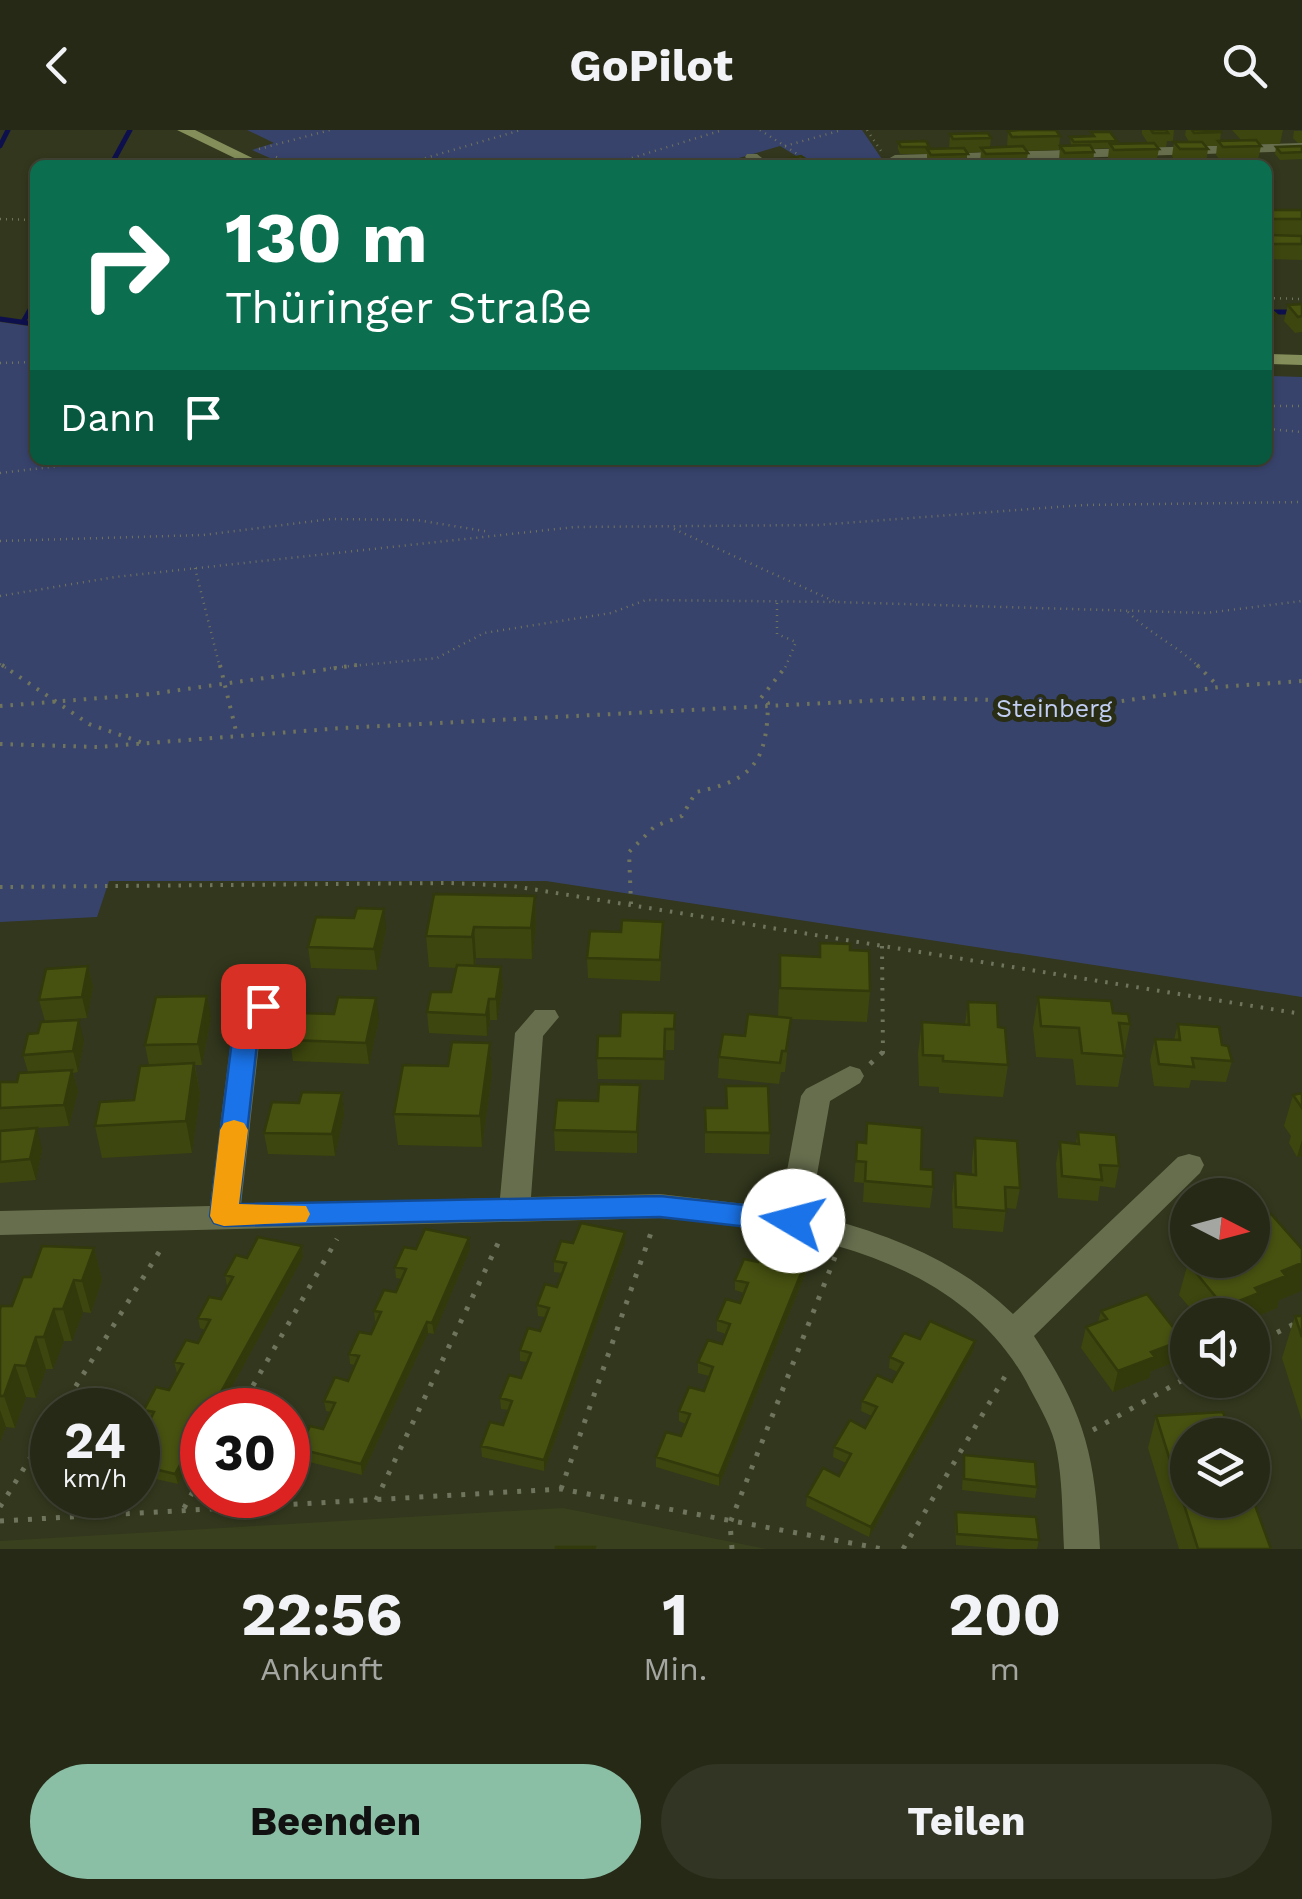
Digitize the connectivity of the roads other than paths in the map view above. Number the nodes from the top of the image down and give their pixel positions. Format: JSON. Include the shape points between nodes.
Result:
{"nodes":[{"id":1,"x":184,"y":130,"type":"edge"},
{"id":2,"x":1302,"y":147,"type":"edge"},
{"id":3,"x":891,"y":159,"type":"road end"},
{"id":4,"x":249,"y":160,"type":"edge"},
{"id":5,"x":1272,"y":359,"type":"edge"},
{"id":6,"x":1302,"y":360,"type":"edge"},
{"id":7,"x":263,"y":1006,"type":"dead end"},
{"id":8,"x":545,"y":1017,"type":"dead end"},
{"id":9,"x":850,"y":1076,"type":"road end"},
{"id":10,"x":1188,"y":1165,"type":"dead end"},
{"id":11,"x":515,"y":1208,"type":"junction"},
{"id":12,"x":224,"y":1216,"type":"junction"},
{"id":13,"x":793,"y":1221,"type":"junction"},
{"id":14,"x":0,"y":1224,"type":"edge"},
{"id":15,"x":1018,"y":1340,"type":"junction"},
{"id":16,"x":1082,"y":1549,"type":"edge"}],
"edges":[{"from":1,"to":4,"type":"main road"},
{"from":2,"to":3,"type":"street"},
{"from":5,"to":6,"type":"main road"},
{"from":7,"to":12,"type":"street","via":[[246,1024]]},
{"from":8,"to":11,"type":"street","via":[[529,1033]]},
{"from":9,"to":13,"type":"street","via":[[816,1096]]},
{"from":10,"to":15,"type":"street"},
{"from":11,"to":12,"type":"street"},
{"from":11,"to":13,"type":"street","via":[[660,1206]]},
{"from":12,"to":14,"type":"street"},
{"from":13,"to":15,"type":"street","via":[[918,1264],[962,1290]]},
{"from":15,"to":16,"type":"street","via":[[1072,1442]]}]}
